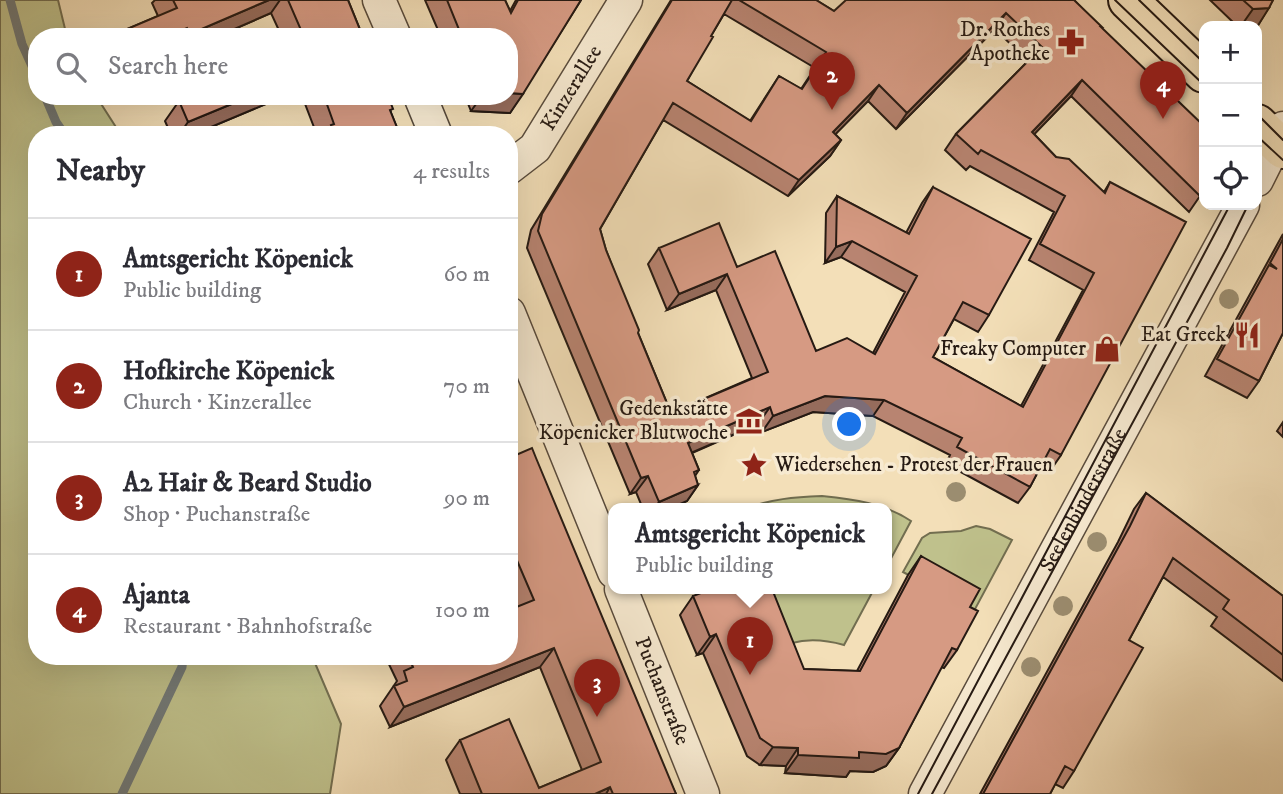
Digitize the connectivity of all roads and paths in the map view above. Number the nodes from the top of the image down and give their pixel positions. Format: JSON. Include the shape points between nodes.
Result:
{"nodes":[{"id":1,"x":379,"y":0,"type":"edge"},
{"id":2,"x":626,"y":0,"type":"edge"},
{"id":3,"x":1128,"y":0,"type":"edge"},
{"id":4,"x":391,"y":28,"type":"edge"},
{"id":5,"x":1199,"y":68,"type":"edge"},
{"id":6,"x":424,"y":105,"type":"edge"},
{"id":7,"x":432,"y":126,"type":"edge"},
{"id":8,"x":1275,"y":136,"type":"edge"},
{"id":9,"x":518,"y":161,"type":"edge"},
{"id":10,"x":1262,"y":168,"type":"edge"},
{"id":11,"x":1240,"y":210,"type":"edge"},
{"id":12,"x":518,"y":335,"type":"edge"},
{"id":13,"x":608,"y":557,"type":"edge"},
{"id":14,"x":623,"y":594,"type":"edge"},
{"id":15,"x":703,"y":794,"type":"edge"},
{"id":16,"x":925,"y":794,"type":"edge"}],
"edges":[{"from":1,"to":4,"type":"street"},
{"from":2,"to":9,"type":"street","name":"Kinzerallee","via":[[535,148]]},
{"from":3,"to":5,"type":"main road"},
{"from":6,"to":7,"type":"street"},
{"from":8,"to":10,"type":"street"},
{"from":11,"to":16,"type":"street","name":"Seelenbinderstraße"},
{"from":12,"to":13,"type":"street"},
{"from":14,"to":15,"type":"street","name":"Puchanstraße"}]}
